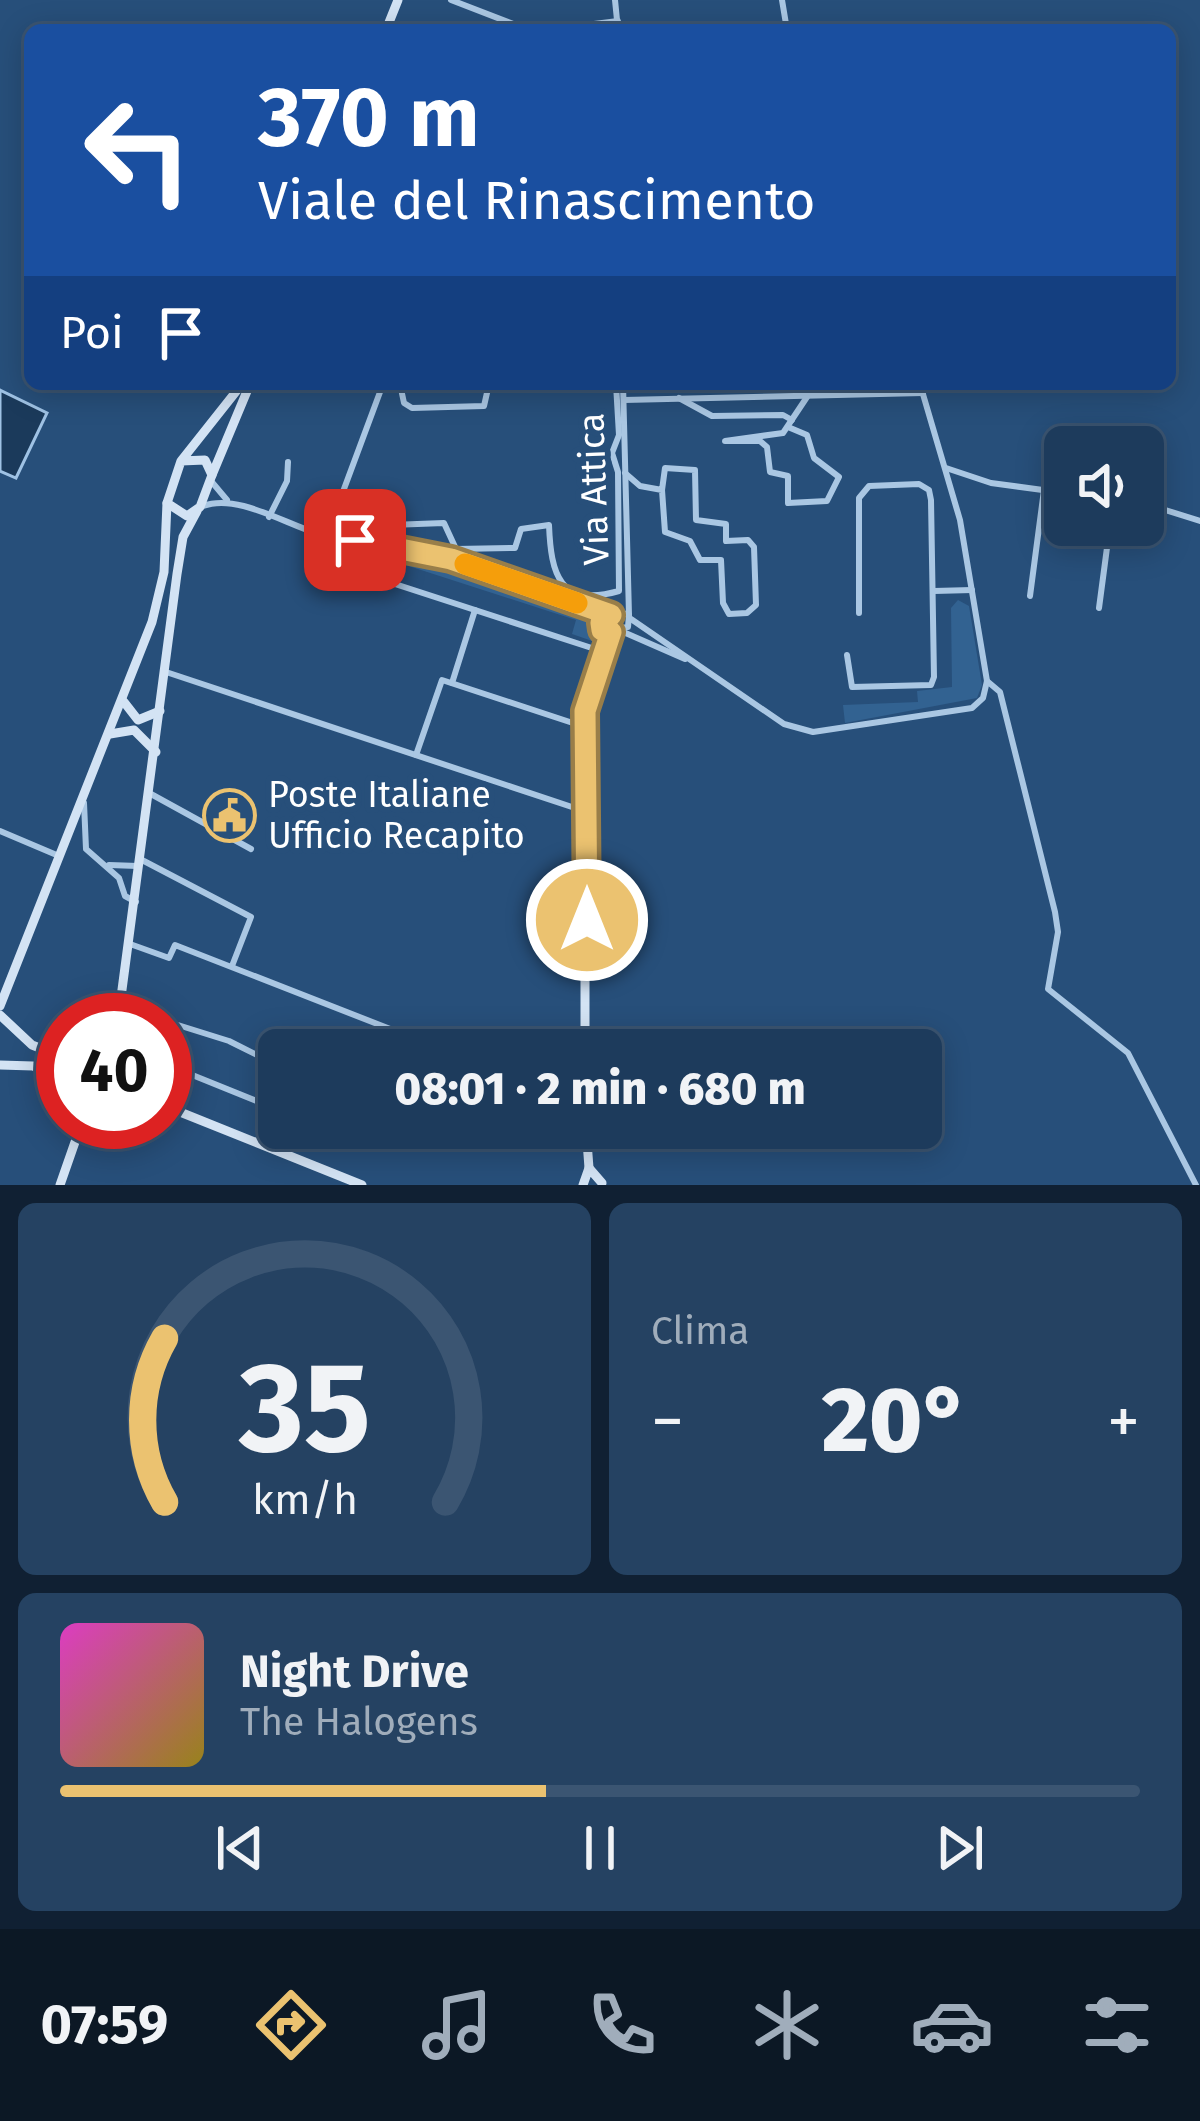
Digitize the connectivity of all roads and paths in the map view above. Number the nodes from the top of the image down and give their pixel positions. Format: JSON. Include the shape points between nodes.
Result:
{"nodes":[{"id":1,"x":451,"y":0,"type":"edge"},
{"id":2,"x":513,"y":24,"type":"edge"},
{"id":3,"x":241,"y":390,"type":"edge"},
{"id":4,"x":244,"y":390,"type":"edge"},
{"id":5,"x":381,"y":390,"type":"edge"},
{"id":6,"x":401,"y":390,"type":"edge"},
{"id":7,"x":488,"y":390,"type":"edge"},
{"id":8,"x":620,"y":390,"type":"edge"},
{"id":9,"x":622,"y":390,"type":"edge"},
{"id":10,"x":907,"y":390,"type":"edge"},
{"id":11,"x":921,"y":390,"type":"edge"},
{"id":12,"x":676,"y":396,"type":"junction"},
{"id":13,"x":806,"y":397,"type":"junction"},
{"id":14,"x":624,"y":400,"type":"junction"},
{"id":15,"x":790,"y":424,"type":"junction"},
{"id":16,"x":612,"y":453,"type":"junction"},
{"id":17,"x":625,"y":454,"type":"junction"},
{"id":18,"x":181,"y":461,"type":"junction"},
{"id":19,"x":288,"y":462,"type":"dead end"},
{"id":20,"x":944,"y":468,"type":"junction"},
{"id":21,"x":625,"y":473,"type":"junction"},
{"id":22,"x":211,"y":478,"type":"junction"},
{"id":23,"x":662,"y":490,"type":"junction"},
{"id":24,"x":1044,"y":490,"type":"joint"},
{"id":25,"x":230,"y":502,"type":"junction"},
{"id":26,"x":167,"y":503,"type":"junction"},
{"id":27,"x":198,"y":509,"type":"junction"},
{"id":28,"x":1164,"y":510,"type":"edge"},
{"id":29,"x":269,"y":517,"type":"junction"},
{"id":30,"x":1200,"y":521,"type":"edge"},
{"id":31,"x":324,"y":536,"type":"junction"},
{"id":32,"x":355,"y":540,"type":"junction"},
{"id":33,"x":1107,"y":546,"type":"edge"},
{"id":34,"x":932,"y":590,"type":"junction"},
{"id":35,"x":972,"y":590,"type":"junction"},
{"id":36,"x":627,"y":591,"type":"junction"},
{"id":37,"x":1030,"y":596,"type":"dead end"},
{"id":38,"x":561,"y":600,"type":"junction"},
{"id":39,"x":1099,"y":608,"type":"dead end"},
{"id":40,"x":475,"y":610,"type":"junction"},
{"id":41,"x":859,"y":613,"type":"dead end"},
{"id":42,"x":614,"y":615,"type":"junction"},
{"id":43,"x":630,"y":617,"type":"junction"},
{"id":44,"x":608,"y":630,"type":"junction"},
{"id":45,"x":601,"y":651,"type":"junction"},
{"id":46,"x":848,"y":655,"type":"dead end"},
{"id":47,"x":689,"y":659,"type":"junction"},
{"id":48,"x":166,"y":672,"type":"junction"},
{"id":49,"x":988,"y":681,"type":"junction"},
{"id":50,"x":452,"y":683,"type":"junction"},
{"id":51,"x":124,"y":697,"type":"junction"},
{"id":52,"x":161,"y":710,"type":"junction"},
{"id":53,"x":585,"y":727,"type":"junction"},
{"id":54,"x":110,"y":734,"type":"junction"},
{"id":55,"x":156,"y":752,"type":"junction"},
{"id":56,"x":416,"y":755,"type":"junction"},
{"id":57,"x":151,"y":794,"type":"junction"},
{"id":58,"x":83,"y":803,"type":"junction"},
{"id":59,"x":584,"y":811,"type":"junction"},
{"id":60,"x":0,"y":831,"type":"edge"},
{"id":61,"x":251,"y":850,"type":"dead end"},
{"id":62,"x":62,"y":856,"type":"junction"},
{"id":63,"x":142,"y":863,"type":"junction"},
{"id":64,"x":107,"y":865,"type":"junction"},
{"id":65,"x":136,"y":902,"type":"junction"},
{"id":66,"x":130,"y":944,"type":"junction"},
{"id":67,"x":232,"y":966,"type":"junction"},
{"id":68,"x":124,"y":993,"type":"edge"},
{"id":69,"x":0,"y":1010,"type":"edge"},
{"id":70,"x":213,"y":1024,"type":"dead end"},
{"id":71,"x":192,"y":1029,"type":"edge"},
{"id":72,"x":390,"y":1029,"type":"edge"},
{"id":73,"x":585,"y":1029,"type":"edge"},
{"id":74,"x":209,"y":1035,"type":"junction"},
{"id":75,"x":36,"y":1047,"type":"edge"},
{"id":76,"x":258,"y":1057,"type":"edge"},
{"id":77,"x":0,"y":1065,"type":"edge"},
{"id":78,"x":36,"y":1067,"type":"edge"},
{"id":79,"x":192,"y":1077,"type":"edge"},
{"id":80,"x":258,"y":1102,"type":"edge"},
{"id":81,"x":192,"y":1118,"type":"edge"},
{"id":82,"x":73,"y":1149,"type":"edge"},
{"id":83,"x":588,"y":1149,"type":"edge"},
{"id":84,"x":589,"y":1168,"type":"junction"},
{"id":85,"x":605,"y":1184,"type":"edge"},
{"id":86,"x":60,"y":1185,"type":"edge"},
{"id":87,"x":362,"y":1185,"type":"edge"},
{"id":88,"x":583,"y":1185,"type":"edge"},
{"id":89,"x":1196,"y":1185,"type":"edge"}],
"edges":[{"from":1,"to":2,"type":"street"},
{"from":3,"to":18,"type":"main road"},
{"from":4,"to":22,"type":"main road"},
{"from":5,"to":31,"type":"street"},
{"from":6,"to":7,"type":"street","via":[[412,408],[484,406]]},
{"from":8,"to":16,"type":"street","name":"Via Attica"},
{"from":9,"to":14,"type":"street"},
{"from":10,"to":13,"type":"street"},
{"from":11,"to":20,"type":"street"},
{"from":12,"to":13,"type":"street"},
{"from":12,"to":14,"type":"street"},
{"from":12,"to":15,"type":"street","via":[[712,416],[783,415]]},
{"from":13,"to":15,"type":"street"},
{"from":14,"to":17,"type":"street"},
{"from":15,"to":15,"type":"street","via":[[838,477],[826,501],[788,503],[788,476],[770,472],[767,447],[725,441],[782,433]]},
{"from":16,"to":17,"type":"street"},
{"from":16,"to":32,"type":"street","name":"Via Attica","via":[[622,586],[612,594],[578,594],[561,584],[551,571],[548,525],[521,530],[514,548],[456,549],[444,523],[364,526]]},
{"from":17,"to":21,"type":"street"},
{"from":18,"to":22,"type":"main road","via":[[205,460]]},
{"from":18,"to":26,"type":"main road"},
{"from":19,"to":29,"type":"street"},
{"from":20,"to":24,"type":"street"},
{"from":20,"to":35,"type":"street"},
{"from":21,"to":23,"type":"street"},
{"from":21,"to":36,"type":"street"},
{"from":22,"to":25,"type":"street"},
{"from":22,"to":27,"type":"main road"},
{"from":23,"to":23,"type":"street","via":[[665,532],[690,541],[700,560],[721,560],[723,603],[729,614],[747,614],[756,605],[754,547],[726,541],[720,520],[696,520],[695,470],[665,468]]},
{"from":24,"to":37,"type":"street"},
{"from":25,"to":27,"type":"street"},
{"from":25,"to":29,"type":"street"},
{"from":26,"to":27,"type":"main road","via":[[176,514]]},
{"from":26,"to":51,"type":"main road","via":[[164,572]]},
{"from":27,"to":48,"type":"main road","via":[[183,537]]},
{"from":28,"to":30,"type":"street"},
{"from":29,"to":31,"type":"street"},
{"from":31,"to":32,"type":"street"},
{"from":31,"to":40,"type":"street","via":[[314,557]]},
{"from":32,"to":38,"type":"street","via":[[451,559]]},
{"from":33,"to":39,"type":"street"},
{"from":34,"to":35,"type":"street"},
{"from":34,"to":41,"type":"street","via":[[928,490],[869,486],[859,498]]},
{"from":34,"to":46,"type":"street","via":[[931,685],[852,687]]},
{"from":35,"to":49,"type":"street"},
{"from":36,"to":42,"type":"street"},
{"from":36,"to":43,"type":"street"},
{"from":38,"to":42,"type":"street"},
{"from":38,"to":44,"type":"street"},
{"from":40,"to":45,"type":"street"},
{"from":40,"to":50,"type":"street"},
{"from":42,"to":43,"type":"street"},
{"from":42,"to":44,"type":"street"},
{"from":43,"to":44,"type":"street"},
{"from":43,"to":47,"type":"street"},
{"from":44,"to":45,"type":"main road"},
{"from":44,"to":47,"type":"street"},
{"from":45,"to":53,"type":"main road"},
{"from":47,"to":49,"type":"street","via":[[784,724],[813,732],[972,708]]},
{"from":48,"to":52,"type":"main road"},
{"from":48,"to":56,"type":"street"},
{"from":49,"to":89,"type":"street","via":[[1000,692],[1055,912],[1048,989],[1128,1053]]},
{"from":50,"to":53,"type":"street"},
{"from":50,"to":56,"type":"street","via":[[442,680]]},
{"from":51,"to":52,"type":"main road","via":[[138,720]]},
{"from":51,"to":54,"type":"main road"},
{"from":52,"to":55,"type":"main road"},
{"from":53,"to":59,"type":"main road"},
{"from":54,"to":55,"type":"main road","via":[[134,730]]},
{"from":54,"to":58,"type":"main road"},
{"from":55,"to":57,"type":"main road"},
{"from":56,"to":59,"type":"street"},
{"from":57,"to":61,"type":"street"},
{"from":57,"to":63,"type":"main road"},
{"from":58,"to":62,"type":"main road"},
{"from":58,"to":64,"type":"street","via":[[81,837]]},
{"from":59,"to":73,"type":"main road"},
{"from":60,"to":62,"type":"street"},
{"from":62,"to":69,"type":"main road"},
{"from":63,"to":64,"type":"street"},
{"from":63,"to":65,"type":"main road"},
{"from":63,"to":67,"type":"street","via":[[251,917]]},
{"from":64,"to":65,"type":"street"},
{"from":65,"to":66,"type":"main road"},
{"from":66,"to":67,"type":"street","via":[[170,958],[175,945]]},
{"from":66,"to":68,"type":"main road"},
{"from":67,"to":72,"type":"street"},
{"from":69,"to":75,"type":"main road"},
{"from":70,"to":74,"type":"street"},
{"from":71,"to":74,"type":"street"},
{"from":74,"to":76,"type":"street"},
{"from":77,"to":78,"type":"main road"},
{"from":79,"to":80,"type":"street"},
{"from":81,"to":87,"type":"main road"},
{"from":82,"to":86,"type":"main road"},
{"from":83,"to":84,"type":"main road"},
{"from":84,"to":85,"type":"main road"},
{"from":84,"to":88,"type":"main road"},
{"from":85,"to":88,"type":"main road"}]}
